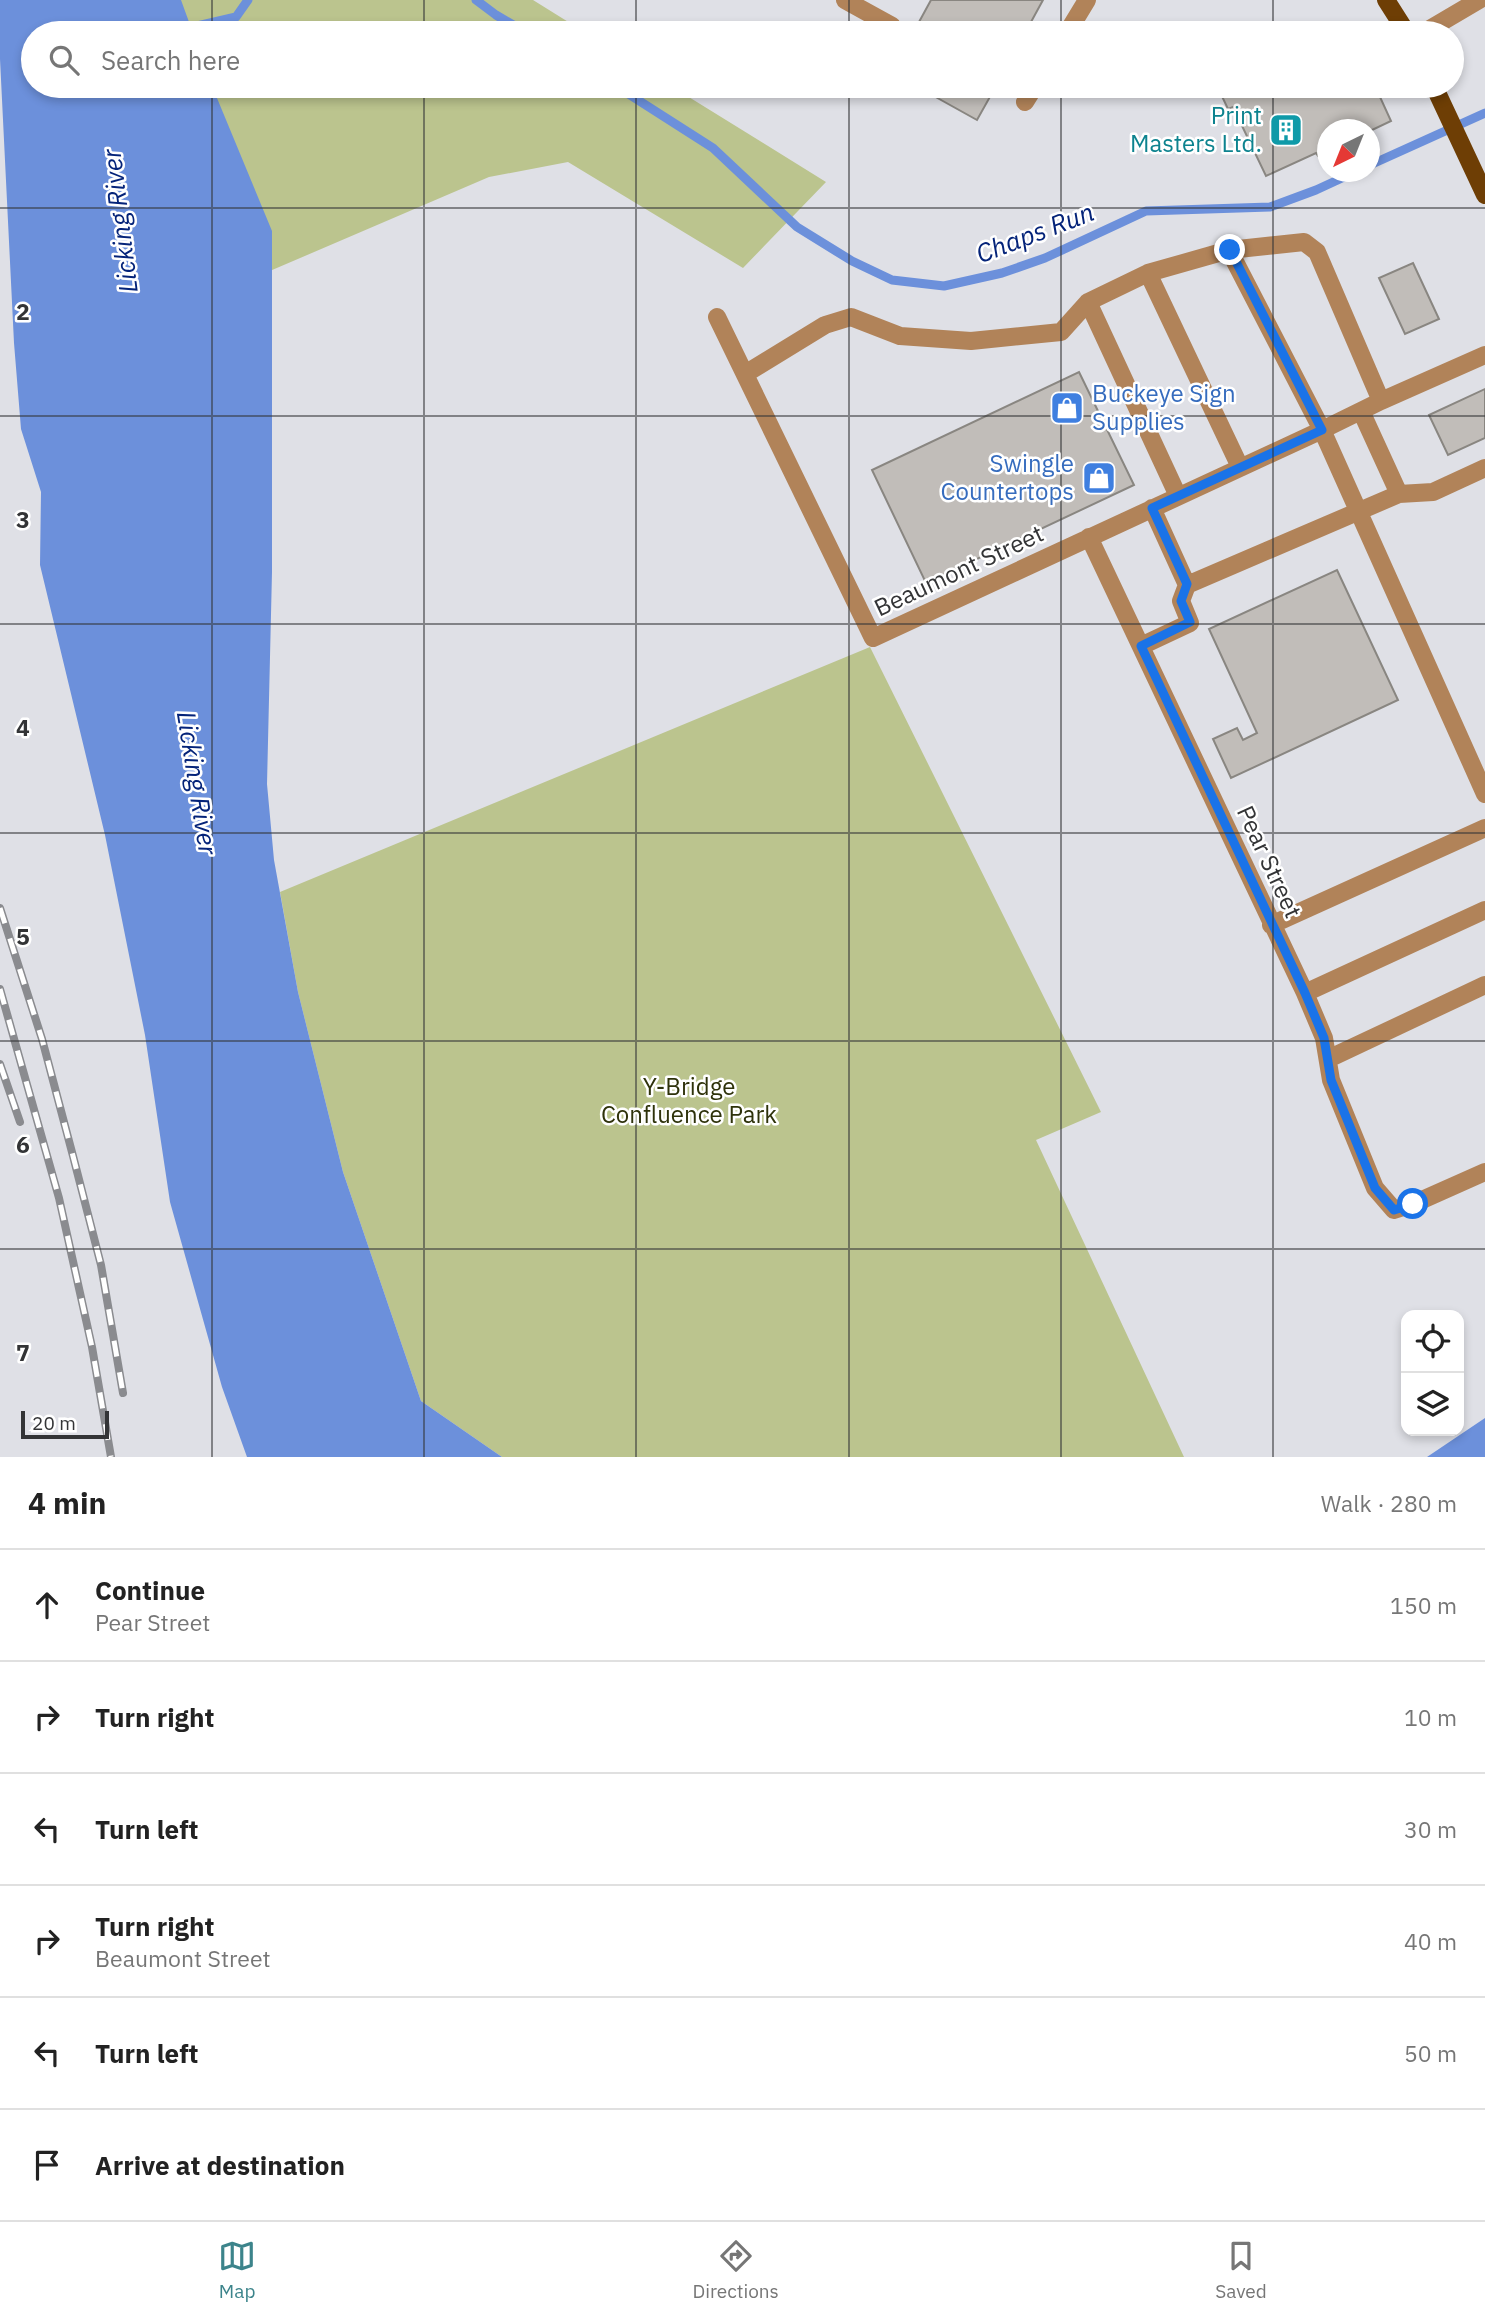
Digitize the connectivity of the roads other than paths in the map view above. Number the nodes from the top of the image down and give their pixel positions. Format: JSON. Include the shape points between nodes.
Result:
{"nodes":[{"id":1,"x":845,"y":0,"type":"edge"},
{"id":2,"x":1087,"y":0,"type":"edge"},
{"id":3,"x":1386,"y":0,"type":"edge"},
{"id":4,"x":1479,"y":0,"type":"edge"},
{"id":5,"x":883,"y":21,"type":"edge"},
{"id":6,"x":1074,"y":21,"type":"edge"},
{"id":7,"x":1399,"y":21,"type":"edge"},
{"id":8,"x":1443,"y":21,"type":"edge"},
{"id":9,"x":1028,"y":98,"type":"edge"},
{"id":10,"x":1440,"y":98,"type":"edge"},
{"id":11,"x":1025,"y":103,"type":"dead end"},
{"id":12,"x":1485,"y":195,"type":"edge"},
{"id":13,"x":1230,"y":250,"type":"junction"},
{"id":14,"x":1148,"y":273,"type":"junction"},
{"id":15,"x":1088,"y":302,"type":"junction"},
{"id":16,"x":717,"y":317,"type":"dead end"},
{"id":17,"x":1485,"y":355,"type":"edge"},
{"id":18,"x":745,"y":374,"type":"junction"},
{"id":19,"x":1381,"y":401,"type":"junction"},
{"id":20,"x":1361,"y":411,"type":"junction"},
{"id":21,"x":1322,"y":430,"type":"junction"},
{"id":22,"x":1240,"y":467,"type":"junction"},
{"id":23,"x":1485,"y":468,"type":"edge"},
{"id":24,"x":1399,"y":494,"type":"junction"},
{"id":25,"x":1178,"y":496,"type":"junction"},
{"id":26,"x":1152,"y":508,"type":"junction"},
{"id":27,"x":1360,"y":512,"type":"junction"},
{"id":28,"x":1089,"y":537,"type":"junction"},
{"id":29,"x":1187,"y":584,"type":"junction"},
{"id":30,"x":1141,"y":646,"type":"junction"},
{"id":31,"x":1485,"y":794,"type":"edge"},
{"id":32,"x":1485,"y":828,"type":"edge"},
{"id":33,"x":1485,"y":910,"type":"edge"},
{"id":34,"x":1271,"y":925,"type":"junction"},
{"id":35,"x":1485,"y":985,"type":"edge"},
{"id":36,"x":1305,"y":993,"type":"junction"},
{"id":37,"x":1328,"y":1059,"type":"junction"},
{"id":38,"x":1485,"y":1172,"type":"edge"}],
"edges":[{"from":1,"to":5,"type":"street"},
{"from":2,"to":6,"type":"street"},
{"from":3,"to":7,"type":"main road"},
{"from":4,"to":8,"type":"street"},
{"from":9,"to":11,"type":"street"},
{"from":10,"to":12,"type":"main road"},
{"from":13,"to":14,"type":"street"},
{"from":13,"to":19,"type":"street","via":[[1304,243],[1317,252]]},
{"from":13,"to":21,"type":"street"},
{"from":14,"to":15,"type":"street"},
{"from":14,"to":22,"type":"street"},
{"from":15,"to":18,"type":"street","via":[[1061,331],[971,341],[900,336],[851,317],[825,325]]},
{"from":15,"to":25,"type":"street"},
{"from":16,"to":18,"type":"street"},
{"from":17,"to":19,"type":"street","name":"Beaumont Street"},
{"from":18,"to":28,"type":"street","name":"Beaumont Street","via":[[873,638]]},
{"from":19,"to":20,"type":"street","name":"Beaumont Street"},
{"from":20,"to":21,"type":"street","name":"Beaumont Street"},
{"from":20,"to":24,"type":"street"},
{"from":21,"to":22,"type":"street","name":"Beaumont Street"},
{"from":21,"to":27,"type":"street"},
{"from":22,"to":25,"type":"street","name":"Beaumont Street"},
{"from":23,"to":24,"type":"street","via":[[1433,492]]},
{"from":24,"to":27,"type":"street"},
{"from":25,"to":26,"type":"street","name":"Beaumont Street"},
{"from":26,"to":28,"type":"street","name":"Beaumont Street"},
{"from":26,"to":29,"type":"street"},
{"from":27,"to":29,"type":"street"},
{"from":27,"to":31,"type":"street"},
{"from":28,"to":30,"type":"street","name":"Pear Street"},
{"from":29,"to":30,"type":"street","via":[[1181,601],[1190,622]]},
{"from":30,"to":34,"type":"street","name":"Pear Street"},
{"from":32,"to":34,"type":"street"},
{"from":33,"to":36,"type":"street"},
{"from":34,"to":36,"type":"street","name":"Pear Street"},
{"from":35,"to":37,"type":"street"},
{"from":36,"to":37,"type":"street","name":"Pear Street"},
{"from":37,"to":38,"type":"street","name":"Pear Street","via":[[1331,1080],[1375,1188],[1394,1210]]}]}
